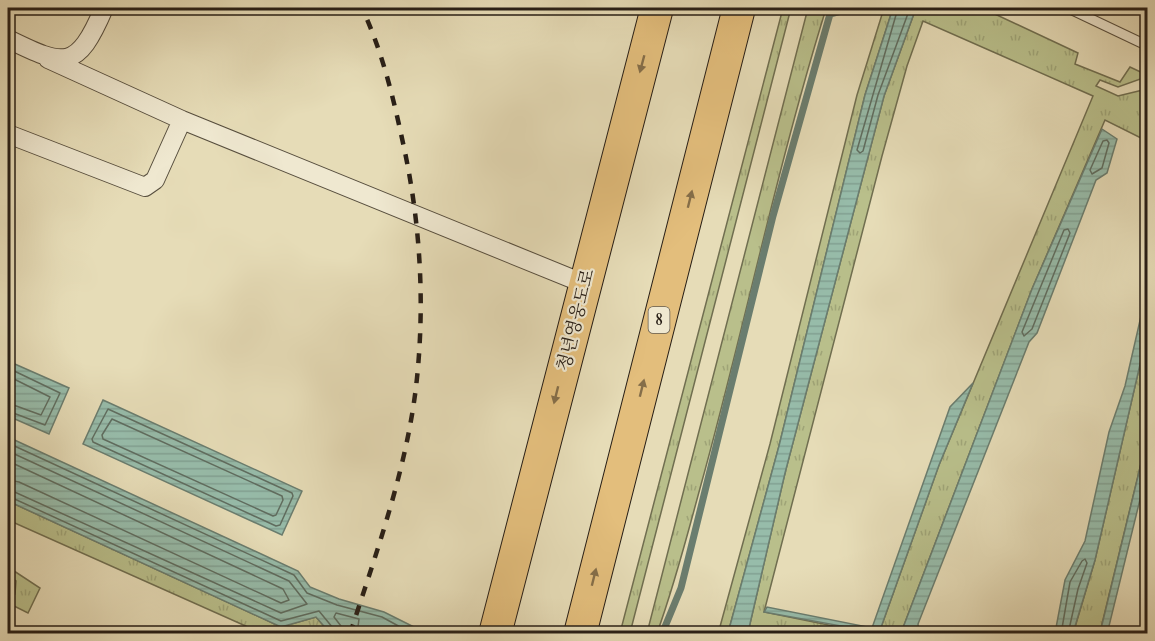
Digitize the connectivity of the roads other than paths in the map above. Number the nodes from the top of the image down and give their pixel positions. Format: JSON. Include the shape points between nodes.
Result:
{"nodes":[{"id":1,"x":105,"y":8,"type":"edge"},
{"id":2,"x":657,"y":8,"type":"edge"},
{"id":3,"x":739,"y":8,"type":"edge"},
{"id":4,"x":1068,"y":8,"type":"edge"},
{"id":5,"x":8,"y":39,"type":"edge"},
{"id":6,"x":1148,"y":46,"type":"edge"},
{"id":7,"x":48,"y":59,"type":"junction"},
{"id":8,"x":183,"y":120,"type":"junction"},
{"id":9,"x":8,"y":134,"type":"edge"},
{"id":10,"x":585,"y":284,"type":"junction"},
{"id":11,"x":495,"y":633,"type":"edge"},
{"id":12,"x":580,"y":633,"type":"edge"}],
"edges":[{"from":1,"to":7,"type":"street","via":[[83,49],[69,58]]},
{"from":2,"to":10,"type":"highway","name":"청년영웅도로","one_way":true},
{"from":12,"to":3,"type":"highway","number":"8","one_way":true},
{"from":4,"to":6,"type":"lane"},
{"from":5,"to":7,"type":"street"},
{"from":7,"to":8,"type":"street"},
{"from":8,"to":9,"type":"street","via":[[155,180],[145,188]]},
{"from":8,"to":10,"type":"street"},
{"from":10,"to":11,"type":"highway","name":"청년영웅도로","one_way":true}]}
